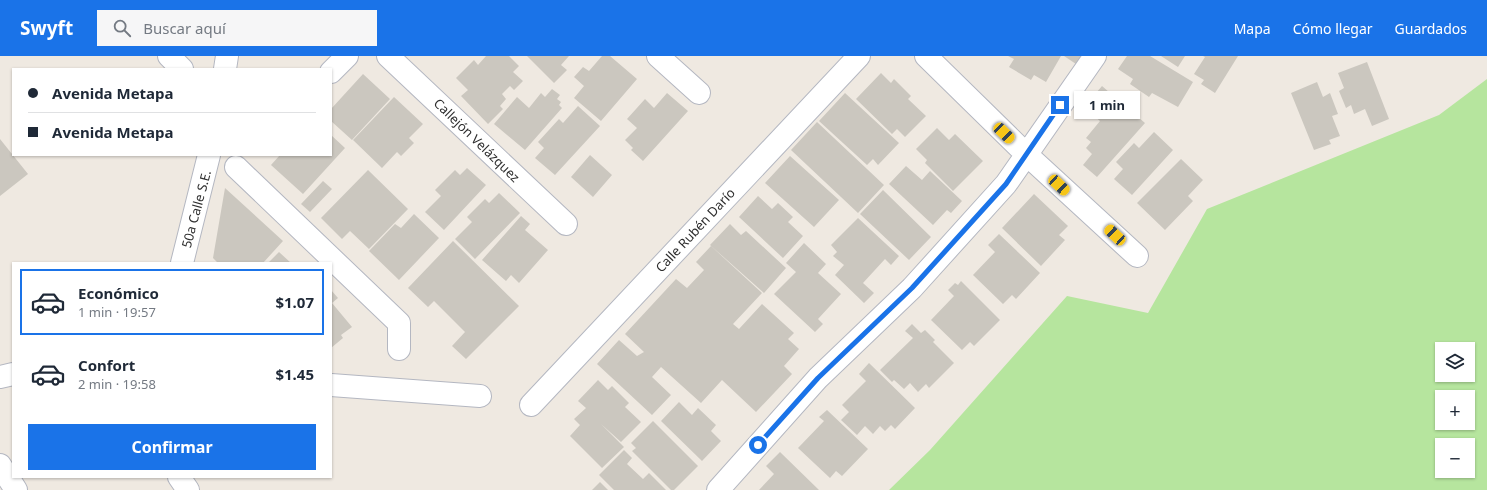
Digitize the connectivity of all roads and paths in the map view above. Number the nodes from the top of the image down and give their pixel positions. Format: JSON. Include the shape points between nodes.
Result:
{"nodes":[{"id":1,"x":169,"y":56,"type":"edge"},
{"id":2,"x":227,"y":56,"type":"edge"},
{"id":3,"x":347,"y":56,"type":"edge"},
{"id":4,"x":388,"y":56,"type":"edge"},
{"id":5,"x":658,"y":56,"type":"edge"},
{"id":6,"x":859,"y":56,"type":"edge"},
{"id":7,"x":926,"y":56,"type":"edge"},
{"id":8,"x":1095,"y":56,"type":"edge"},
{"id":9,"x":181,"y":68,"type":"edge"},
{"id":10,"x":224,"y":68,"type":"edge"},
{"id":11,"x":332,"y":71,"type":"edge"},
{"id":12,"x":699,"y":93,"type":"dead end"},
{"id":13,"x":1026,"y":154,"type":"junction"},
{"id":14,"x":209,"y":159,"type":"edge"},
{"id":15,"x":242,"y":161,"type":"edge"},
{"id":16,"x":566,"y":224,"type":"dead end"},
{"id":17,"x":1137,"y":256,"type":"dead end"},
{"id":18,"x":182,"y":262,"type":"edge"},
{"id":19,"x":399,"y":348,"type":"dead end"},
{"id":20,"x":12,"y":374,"type":"edge"},
{"id":21,"x":0,"y":378,"type":"edge"},
{"id":22,"x":332,"y":385,"type":"edge"},
{"id":23,"x":480,"y":396,"type":"dead end"},
{"id":24,"x":531,"y":404,"type":"dead end"},
{"id":25,"x":0,"y":465,"type":"edge"},
{"id":26,"x":180,"y":478,"type":"edge"},
{"id":27,"x":10,"y":488,"type":"edge"},
{"id":28,"x":188,"y":490,"type":"edge"},
{"id":29,"x":718,"y":490,"type":"edge"}],
"edges":[{"from":1,"to":9,"type":"street"},
{"from":2,"to":10,"type":"street"},
{"from":3,"to":11,"type":"street"},
{"from":4,"to":16,"type":"street","name":"Callejón Velázquez"},
{"from":5,"to":12,"type":"street"},
{"from":6,"to":24,"type":"street","name":"Calle Rubén Darío"},
{"from":7,"to":13,"type":"street"},
{"from":8,"to":13,"type":"street"},
{"from":13,"to":17,"type":"street"},
{"from":13,"to":29,"type":"street","via":[[1006,184],[912,288],[818,378]]},
{"from":14,"to":15,"type":"street"},
{"from":14,"to":18,"type":"street","name":"50a Calle S.E."},
{"from":15,"to":19,"type":"street","via":[[399,323]]},
{"from":20,"to":21,"type":"street"},
{"from":22,"to":23,"type":"street"},
{"from":25,"to":27,"type":"street"},
{"from":26,"to":28,"type":"street"}]}
